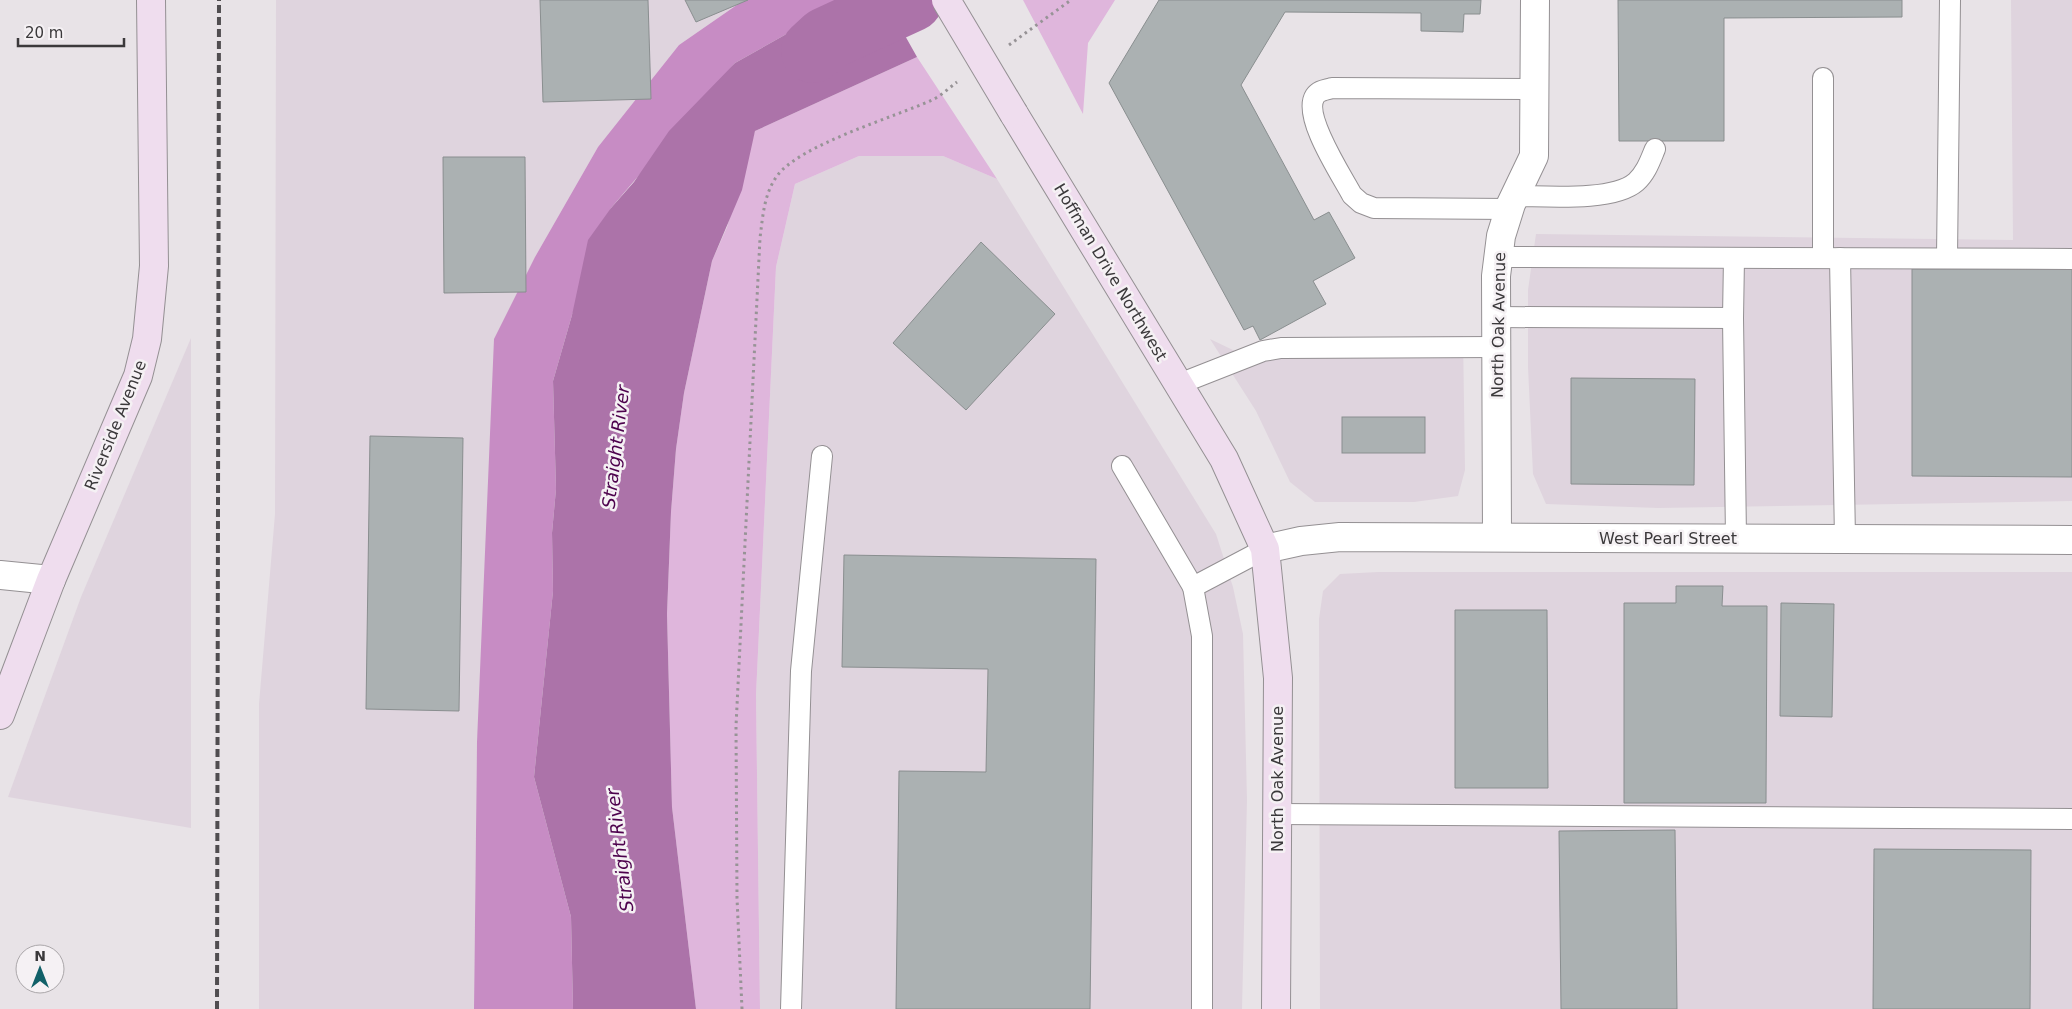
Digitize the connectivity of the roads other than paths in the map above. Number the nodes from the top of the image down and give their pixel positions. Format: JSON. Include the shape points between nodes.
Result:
{"nodes":[{"id":1,"x":151,"y":0,"type":"edge"},
{"id":2,"x":946,"y":0,"type":"edge"},
{"id":3,"x":1535,"y":0,"type":"edge"},
{"id":4,"x":1950,"y":0,"type":"edge"},
{"id":5,"x":1823,"y":78,"type":"dead end"},
{"id":6,"x":1535,"y":89,"type":"junction"},
{"id":7,"x":1655,"y":149,"type":"dead end"},
{"id":8,"x":1512,"y":202,"type":"junction"},
{"id":9,"x":1498,"y":257,"type":"junction"},
{"id":10,"x":1734,"y":258,"type":"junction"},
{"id":11,"x":1832,"y":258,"type":"junction"},
{"id":12,"x":1947,"y":258,"type":"junction"},
{"id":13,"x":2072,"y":259,"type":"edge"},
{"id":14,"x":1496,"y":316,"type":"junction"},
{"id":15,"x":1733,"y":318,"type":"junction"},
{"id":16,"x":1496,"y":347,"type":"junction"},
{"id":17,"x":1179,"y":384,"type":"junction"},
{"id":18,"x":822,"y":456,"type":"dead end"},
{"id":19,"x":1122,"y":466,"type":"dead end"},
{"id":20,"x":1497,"y":537,"type":"junction"},
{"id":21,"x":1736,"y":538,"type":"junction"},
{"id":22,"x":1845,"y":539,"type":"junction"},
{"id":23,"x":2072,"y":540,"type":"edge"},
{"id":24,"x":1265,"y":549,"type":"junction"},
{"id":25,"x":0,"y":575,"type":"edge"},
{"id":26,"x":51,"y":580,"type":"junction"},
{"id":27,"x":1193,"y":587,"type":"junction"},
{"id":28,"x":0,"y":715,"type":"edge"},
{"id":29,"x":1277,"y":814,"type":"junction"},
{"id":30,"x":2072,"y":819,"type":"edge"},
{"id":31,"x":791,"y":1009,"type":"edge"},
{"id":32,"x":1202,"y":1009,"type":"edge"},
{"id":33,"x":1276,"y":1009,"type":"edge"}],
"edges":[{"from":1,"to":26,"type":"main road","name":"Riverside Avenue","via":[[154,266],[148,331],[138,376]]},
{"from":2,"to":17,"type":"main road","name":"Hoffman Drive Northwest","bridge":true},
{"from":3,"to":6,"type":"street","name":"North Oak Avenue"},
{"from":4,"to":12,"type":"lane"},
{"from":5,"to":11,"type":"lane"},
{"from":6,"to":8,"type":"street","name":"North Oak Avenue","via":[[1534,156]]},
{"from":6,"to":8,"type":"lane","via":[[1332,88],[1315,96],[1312,105],[1316,127],[1352,195],[1361,203],[1374,208]]},
{"from":7,"to":8,"type":"lane","via":[[1647,170],[1635,183],[1616,192]]},
{"from":8,"to":9,"type":"street","name":"North Oak Avenue"},
{"from":9,"to":10,"type":"lane"},
{"from":9,"to":14,"type":"street","name":"North Oak Avenue"},
{"from":10,"to":11,"type":"lane"},
{"from":10,"to":15,"type":"lane"},
{"from":11,"to":12,"type":"lane"},
{"from":11,"to":22,"type":"lane"},
{"from":12,"to":13,"type":"lane"},
{"from":14,"to":15,"type":"lane"},
{"from":14,"to":16,"type":"street","name":"North Oak Avenue"},
{"from":15,"to":21,"type":"lane"},
{"from":16,"to":17,"type":"lane","via":[[1281,348],[1263,351]]},
{"from":16,"to":20,"type":"street","name":"North Oak Avenue"},
{"from":17,"to":24,"type":"main road","name":"Hoffman Drive Northwest","via":[[1224,459]]},
{"from":18,"to":31,"type":"lane","via":[[801,671]]},
{"from":19,"to":27,"type":"lane"},
{"from":20,"to":21,"type":"street","name":"West Pearl Street"},
{"from":20,"to":24,"type":"street","name":"West Pearl Street","via":[[1340,537]]},
{"from":21,"to":22,"type":"street","name":"West Pearl Street"},
{"from":22,"to":23,"type":"street","name":"West Pearl Street"},
{"from":24,"to":27,"type":"lane"},
{"from":24,"to":29,"type":"main road","name":"North Oak Avenue","via":[[1278,678]]},
{"from":25,"to":26,"type":"street"},
{"from":26,"to":28,"type":"main road","name":"Riverside Avenue"},
{"from":27,"to":32,"type":"lane","via":[[1202,636]]},
{"from":29,"to":30,"type":"lane"},
{"from":29,"to":33,"type":"main road","name":"North Oak Avenue"}]}
